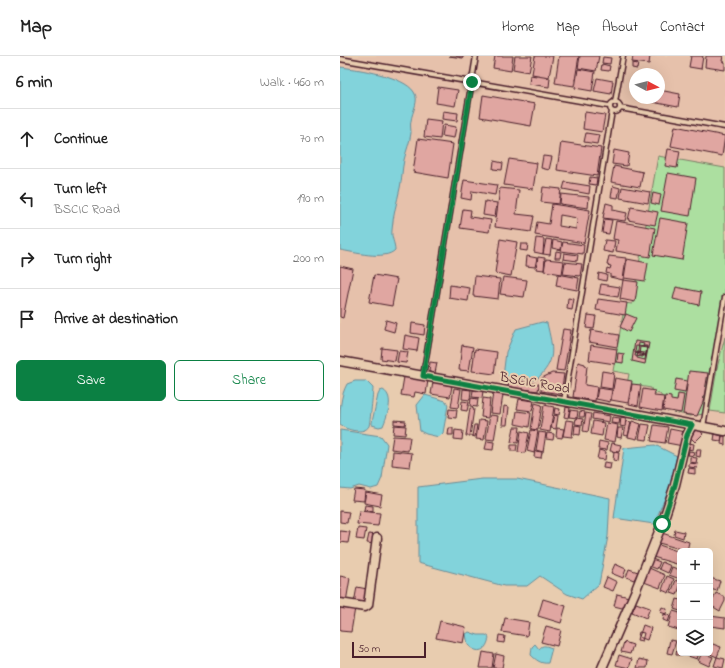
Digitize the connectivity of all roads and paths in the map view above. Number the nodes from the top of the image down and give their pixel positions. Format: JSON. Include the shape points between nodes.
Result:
{"nodes":[{"id":1,"x":476,"y":56,"type":"edge"},
{"id":2,"x":623,"y":56,"type":"edge"},
{"id":3,"x":340,"y":60,"type":"edge"},
{"id":4,"x":472,"y":82,"type":"junction"},
{"id":5,"x":615,"y":102,"type":"junction"},
{"id":6,"x":609,"y":106,"type":"junction"},
{"id":7,"x":620,"y":108,"type":"junction"},
{"id":8,"x":612,"y":111,"type":"junction"},
{"id":9,"x":725,"y":127,"type":"edge"},
{"id":10,"x":725,"y":297,"type":"edge"},
{"id":11,"x":340,"y":361,"type":"edge"},
{"id":12,"x":423,"y":376,"type":"junction"},
{"id":13,"x":564,"y":401,"type":"junction"},
{"id":14,"x":692,"y":425,"type":"junction"},
{"id":15,"x":703,"y":427,"type":"junction"},
{"id":16,"x":725,"y":431,"type":"edge"},
{"id":17,"x":378,"y":538,"type":"dead end"},
{"id":18,"x":340,"y":603,"type":"edge"},
{"id":19,"x":602,"y":668,"type":"edge"}],
"edges":[{"from":1,"to":4,"type":"lane"},
{"from":2,"to":5,"type":"lane"},
{"from":3,"to":4,"type":"lane"},
{"from":4,"to":6,"type":"lane"},
{"from":4,"to":12,"type":"lane"},
{"from":5,"to":6,"type":"lane"},
{"from":5,"to":7,"type":"lane"},
{"from":6,"to":8,"type":"lane"},
{"from":7,"to":8,"type":"lane"},
{"from":7,"to":9,"type":"lane"},
{"from":8,"to":13,"type":"lane"},
{"from":10,"to":15,"type":"lane"},
{"from":11,"to":12,"type":"street","name":"BSCIC Road"},
{"from":12,"to":13,"type":"street","name":"BSCIC Road"},
{"from":13,"to":14,"type":"street","name":"BSCIC Road"},
{"from":14,"to":15,"type":"street","name":"BSCIC Road"},
{"from":14,"to":19,"type":"street","via":[[662,524]]},
{"from":15,"to":16,"type":"street","name":"BSCIC Road"},
{"from":17,"to":18,"type":"street","via":[[368,605],[365,607]]}]}
